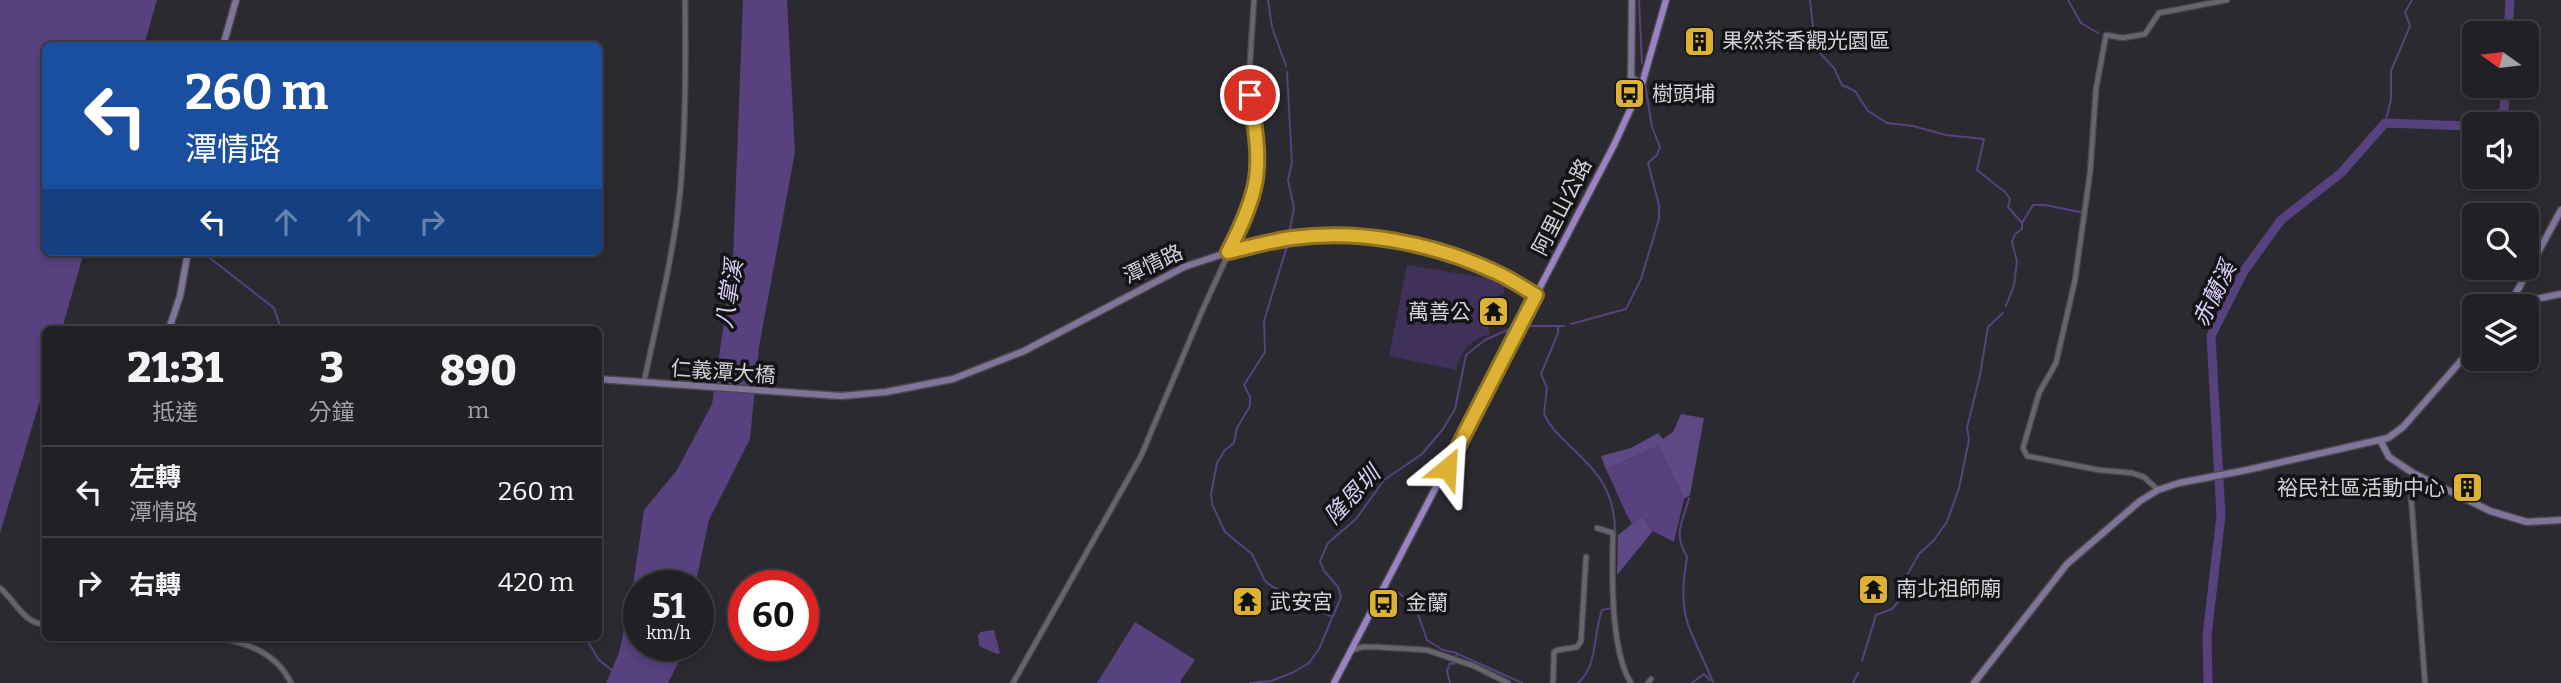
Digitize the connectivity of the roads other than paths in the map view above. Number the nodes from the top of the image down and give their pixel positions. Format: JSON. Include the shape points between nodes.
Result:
{"nodes":[{"id":1,"x":236,"y":0,"type":"edge"},
{"id":2,"x":685,"y":0,"type":"edge"},
{"id":3,"x":1254,"y":0,"type":"edge"},
{"id":4,"x":1632,"y":0,"type":"edge"},
{"id":5,"x":1666,"y":0,"type":"edge"},
{"id":6,"x":2227,"y":0,"type":"edge"},
{"id":7,"x":224,"y":42,"type":"edge"},
{"id":8,"x":1642,"y":84,"type":"junction"},
{"id":9,"x":2561,"y":210,"type":"edge"},
{"id":10,"x":1228,"y":252,"type":"junction"},
{"id":11,"x":187,"y":256,"type":"edge"},
{"id":12,"x":2517,"y":294,"type":"edge"},
{"id":13,"x":2561,"y":294,"type":"edge"},
{"id":14,"x":1536,"y":295,"type":"junction"},
{"id":15,"x":2539,"y":298,"type":"edge"},
{"id":16,"x":170,"y":326,"type":"edge"},
{"id":17,"x":2462,"y":360,"type":"edge"},
{"id":18,"x":602,"y":379,"type":"edge"},
{"id":19,"x":648,"y":383,"type":"junction"},
{"id":20,"x":791,"y":394,"type":"joint"},
{"id":21,"x":2380,"y":440,"type":"junction"},
{"id":22,"x":2413,"y":473,"type":"junction"},
{"id":23,"x":2158,"y":490,"type":"junction"},
{"id":24,"x":2561,"y":520,"type":"edge"},
{"id":25,"x":1597,"y":528,"type":"dead end"},
{"id":26,"x":1586,"y":557,"type":"dead end"},
{"id":27,"x":0,"y":588,"type":"edge"},
{"id":28,"x":42,"y":624,"type":"edge"},
{"id":29,"x":231,"y":641,"type":"edge"},
{"id":30,"x":1353,"y":650,"type":"junction"},
{"id":31,"x":291,"y":683,"type":"edge"},
{"id":32,"x":1013,"y":683,"type":"edge"},
{"id":33,"x":1334,"y":683,"type":"edge"},
{"id":34,"x":1508,"y":683,"type":"edge"},
{"id":35,"x":1553,"y":683,"type":"edge"},
{"id":36,"x":1631,"y":683,"type":"edge"},
{"id":37,"x":1974,"y":683,"type":"edge"},
{"id":38,"x":2425,"y":683,"type":"edge"}],
"edges":[{"from":1,"to":7,"type":"street"},
{"from":2,"to":19,"type":"street","via":[[680,191]]},
{"from":3,"to":10,"type":"street","via":[[1250,77],[1256,178]]},
{"from":4,"to":8,"type":"street","via":[[1631,78]]},
{"from":5,"to":8,"type":"main road","name":"阿里山公路"},
{"from":6,"to":23,"type":"street","via":[[2159,13],[2146,34],[2106,35],[2075,280],[2056,363],[2039,393],[2023,449],[2027,456],[2132,473]]},
{"from":8,"to":14,"type":"main road","name":"阿里山公路"},
{"from":9,"to":12,"type":"street"},
{"from":10,"to":14,"type":"street","name":"潭情路","via":[[1291,238],[1337,235],[1380,239],[1471,261]]},
{"from":10,"to":20,"type":"street","name":"潭情路","via":[[1184,267],[1024,351],[953,379],[886,392]]},
{"from":10,"to":32,"type":"street","via":[[1142,456]]},
{"from":11,"to":16,"type":"street"},
{"from":13,"to":15,"type":"street"},
{"from":14,"to":30,"type":"main road","name":"阿里山公路"},
{"from":17,"to":21,"type":"street","via":[[2403,427]]},
{"from":18,"to":19,"type":"street"},
{"from":19,"to":20,"type":"street","name":"仁義潭大橋"},
{"from":21,"to":22,"type":"street","via":[[2389,457]]},
{"from":21,"to":23,"type":"street"},
{"from":22,"to":24,"type":"street","via":[[2509,519]]},
{"from":22,"to":38,"type":"street"},
{"from":23,"to":37,"type":"street","via":[[2067,564]]},
{"from":25,"to":36,"type":"street","via":[[1613,533],[1613,603],[1623,667]]},
{"from":26,"to":35,"type":"street","via":[[1581,640],[1577,647],[1554,652]]},
{"from":27,"to":28,"type":"street","via":[[25,617]]},
{"from":29,"to":31,"type":"street","via":[[258,648]]},
{"from":30,"to":33,"type":"main road","name":"阿里山公路"},
{"from":30,"to":34,"type":"street","via":[[1427,650]]}]}
